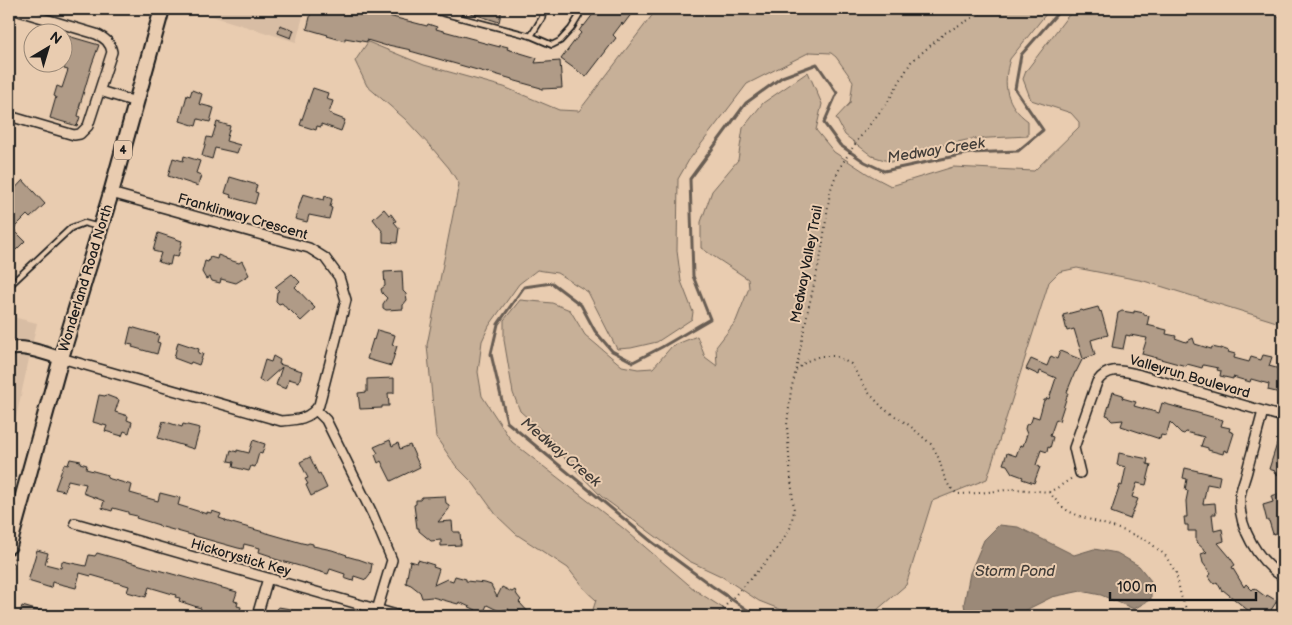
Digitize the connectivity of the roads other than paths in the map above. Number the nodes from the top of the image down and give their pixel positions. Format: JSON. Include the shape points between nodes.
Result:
{"nodes":[{"id":1,"x":12,"y":9,"type":"edge"},
{"id":2,"x":162,"y":9,"type":"edge"},
{"id":3,"x":427,"y":9,"type":"edge"},
{"id":4,"x":460,"y":9,"type":"edge"},
{"id":5,"x":544,"y":9,"type":"edge"},
{"id":6,"x":577,"y":9,"type":"edge"},
{"id":7,"x":458,"y":17,"type":"junction"},
{"id":8,"x":531,"y":36,"type":"junction"},
{"id":9,"x":100,"y":91,"type":"junction"},
{"id":10,"x":136,"y":102,"type":"junction"},
{"id":11,"x":9,"y":116,"type":"edge"},
{"id":12,"x":111,"y":192,"type":"junction"},
{"id":13,"x":100,"y":227,"type":"junction"},
{"id":14,"x":9,"y":286,"type":"edge"},
{"id":15,"x":9,"y":349,"type":"edge"},
{"id":16,"x":61,"y":358,"type":"junction"},
{"id":17,"x":316,"y":410,"type":"junction"},
{"id":18,"x":1263,"y":411,"type":"junction"},
{"id":19,"x":1283,"y":417,"type":"edge"},
{"id":20,"x":1080,"y":473,"type":"road end"},
{"id":21,"x":75,"y":523,"type":"dead end"},
{"id":22,"x":9,"y":546,"type":"edge"},
{"id":23,"x":268,"y":578,"type":"junction"},
{"id":24,"x":1283,"y":578,"type":"edge"},
{"id":25,"x":377,"y":610,"type":"junction"},
{"id":26,"x":256,"y":616,"type":"edge"},
{"id":27,"x":400,"y":616,"type":"edge"}],
"edges":[{"from":1,"to":9,"type":"street","via":[[96,34],[108,41],[112,52]]},
{"from":2,"to":10,"type":"main road","name":"Wonderland Road North","number":"4"},
{"from":3,"to":7,"type":"lane"},
{"from":4,"to":7,"type":"lane"},
{"from":5,"to":8,"type":"lane"},
{"from":6,"to":8,"type":"lane","via":[[579,16],[560,41],[552,45]]},
{"from":7,"to":8,"type":"lane"},
{"from":9,"to":10,"type":"street"},
{"from":9,"to":11,"type":"street","via":[[88,126],[80,134]]},
{"from":10,"to":12,"type":"main road","name":"Wonderland Road North","number":"4"},
{"from":12,"to":13,"type":"main road","name":"Wonderland Road North","number":"4"},
{"from":12,"to":17,"type":"street","name":"Franklinway Crescent","via":[[309,248],[325,258],[339,277],[346,300]]},
{"from":13,"to":14,"type":"lane","via":[[84,223],[71,228]]},
{"from":13,"to":16,"type":"main road","name":"Wonderland Road North","number":"4"},
{"from":15,"to":16,"type":"street","via":[[24,348]]},
{"from":16,"to":17,"type":"street","via":[[281,422],[297,420]]},
{"from":16,"to":22,"type":"main road","name":"Wonderland Road North","number":"4"},
{"from":17,"to":25,"type":"street","via":[[326,420],[392,560]]},
{"from":18,"to":19,"type":"street","name":"Valleyrun Boulevard"},
{"from":18,"to":20,"type":"street","name":"Valleyrun Boulevard","via":[[1118,369],[1101,376],[1097,382],[1074,448]]},
{"from":18,"to":24,"type":"street","via":[[1240,496],[1242,517],[1254,549]]},
{"from":21,"to":23,"type":"street","name":"Hickorystick Key"},
{"from":23,"to":25,"type":"street","name":"Hickorystick Key"},
{"from":23,"to":26,"type":"street"},
{"from":25,"to":27,"type":"street","name":"Hickorystick Key"}]}
